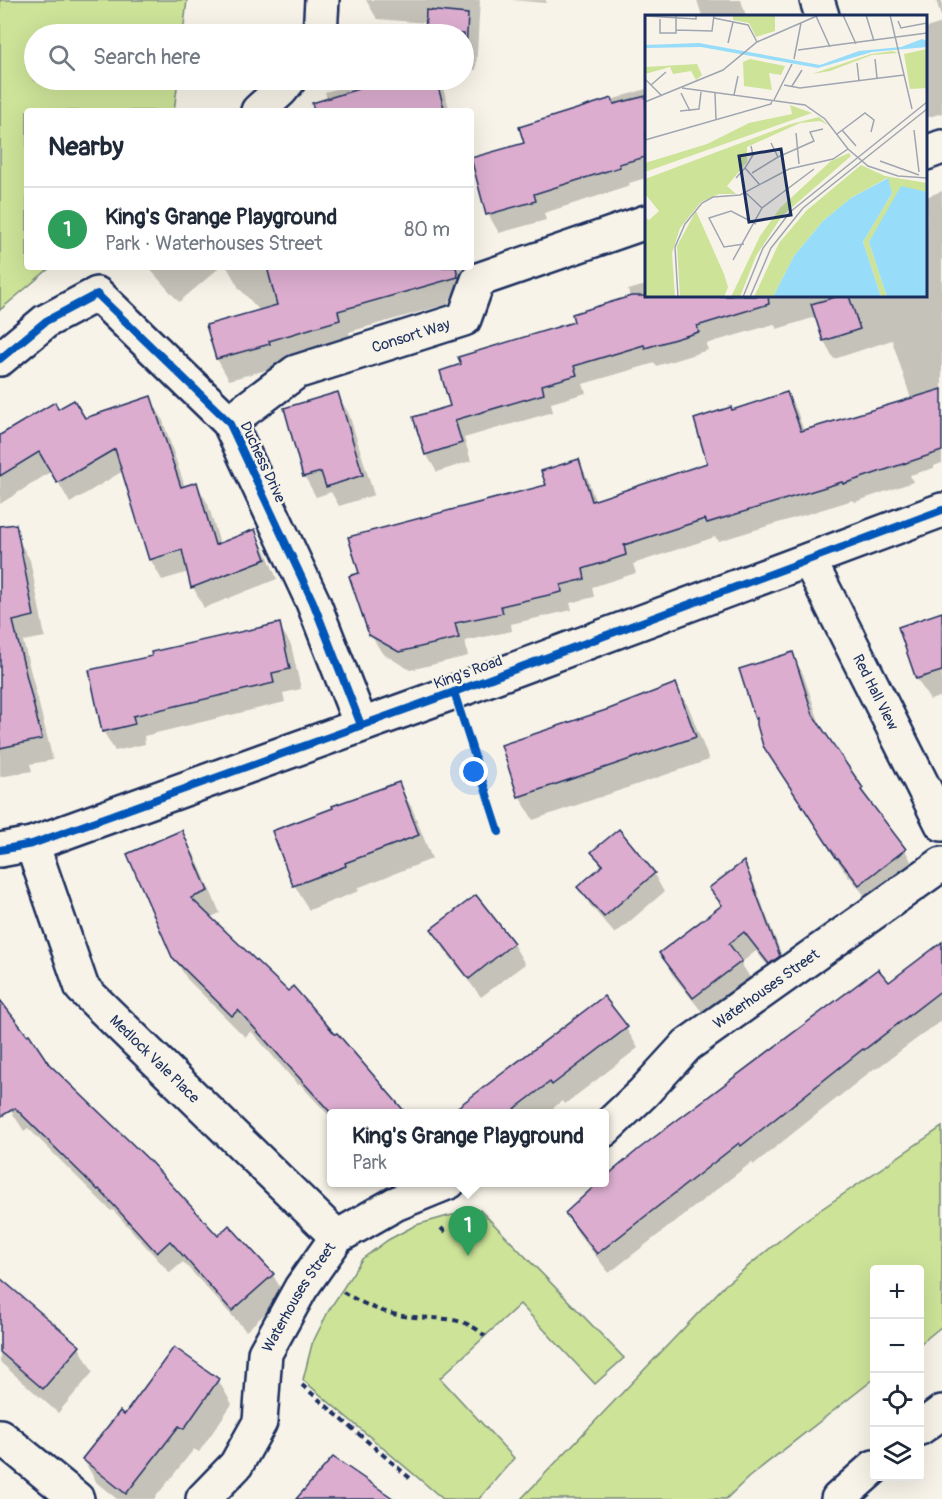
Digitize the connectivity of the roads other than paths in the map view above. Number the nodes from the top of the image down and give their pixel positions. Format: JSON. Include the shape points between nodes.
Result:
{"nodes":[{"id":1,"x":322,"y":0,"type":"edge"},
{"id":2,"x":817,"y":0,"type":"edge"},
{"id":3,"x":822,"y":15,"type":"edge"},
{"id":4,"x":321,"y":24,"type":"edge"},
{"id":5,"x":281,"y":90,"type":"edge"},
{"id":6,"x":261,"y":108,"type":"edge"},
{"id":7,"x":942,"y":147,"type":"edge"},
{"id":8,"x":927,"y":153,"type":"edge"},
{"id":9,"x":645,"y":222,"type":"edge"},
{"id":10,"x":97,"y":280,"type":"edge"},
{"id":11,"x":0,"y":359,"type":"edge"},
{"id":12,"x":228,"y":422,"type":"junction"},
{"id":13,"x":942,"y":510,"type":"edge"},
{"id":14,"x":809,"y":560,"type":"junction"},
{"id":15,"x":361,"y":725,"type":"junction"},
{"id":16,"x":942,"y":824,"type":"edge"},
{"id":17,"x":32,"y":843,"type":"junction"},
{"id":18,"x":0,"y":850,"type":"edge"},
{"id":19,"x":942,"y":864,"type":"edge"},
{"id":20,"x":609,"y":1125,"type":"edge"},
{"id":21,"x":437,"y":1187,"type":"edge"},
{"id":22,"x":337,"y":1237,"type":"junction"},
{"id":23,"x":942,"y":1412,"type":"edge"},
{"id":24,"x":921,"y":1427,"type":"edge"},
{"id":25,"x":0,"y":1436,"type":"edge"},
{"id":26,"x":870,"y":1471,"type":"edge"},
{"id":27,"x":77,"y":1499,"type":"edge"},
{"id":28,"x":203,"y":1499,"type":"edge"},
{"id":29,"x":838,"y":1499,"type":"edge"}],
"edges":[{"from":1,"to":4,"type":"main road"},
{"from":2,"to":3,"type":"main road"},
{"from":5,"to":6,"type":"main road"},
{"from":7,"to":8,"type":"main road"},
{"from":9,"to":12,"type":"main road","name":"Consort Way","via":[[478,280],[464,319],[296,372]]},
{"from":10,"to":11,"type":"main road","name":"Duchess Drive"},
{"from":10,"to":12,"type":"main road","name":"Duchess Drive"},
{"from":12,"to":15,"type":"main road","name":"Duchess Drive","via":[[313,602]]},
{"from":13,"to":14,"type":"main road","name":"King's Road"},
{"from":14,"to":15,"type":"main road","name":"King's Road"},
{"from":14,"to":16,"type":"main road","name":"Red Hall View"},
{"from":15,"to":17,"type":"main road","name":"King's Road"},
{"from":17,"to":18,"type":"main road","name":"King's Road"},
{"from":17,"to":22,"type":"main road","name":"Medlock Vale Place","via":[[82,988]]},
{"from":19,"to":20,"type":"main road","name":"Waterhouses Street","via":[[687,1045]]},
{"from":21,"to":22,"type":"main road","name":"Waterhouses Street","via":[[395,1204]]},
{"from":22,"to":28,"type":"main road","name":"Waterhouses Street","via":[[301,1288],[265,1353],[260,1422],[236,1465]]},
{"from":23,"to":24,"type":"main road"},
{"from":25,"to":27,"type":"main road"},
{"from":26,"to":29,"type":"main road"}]}
